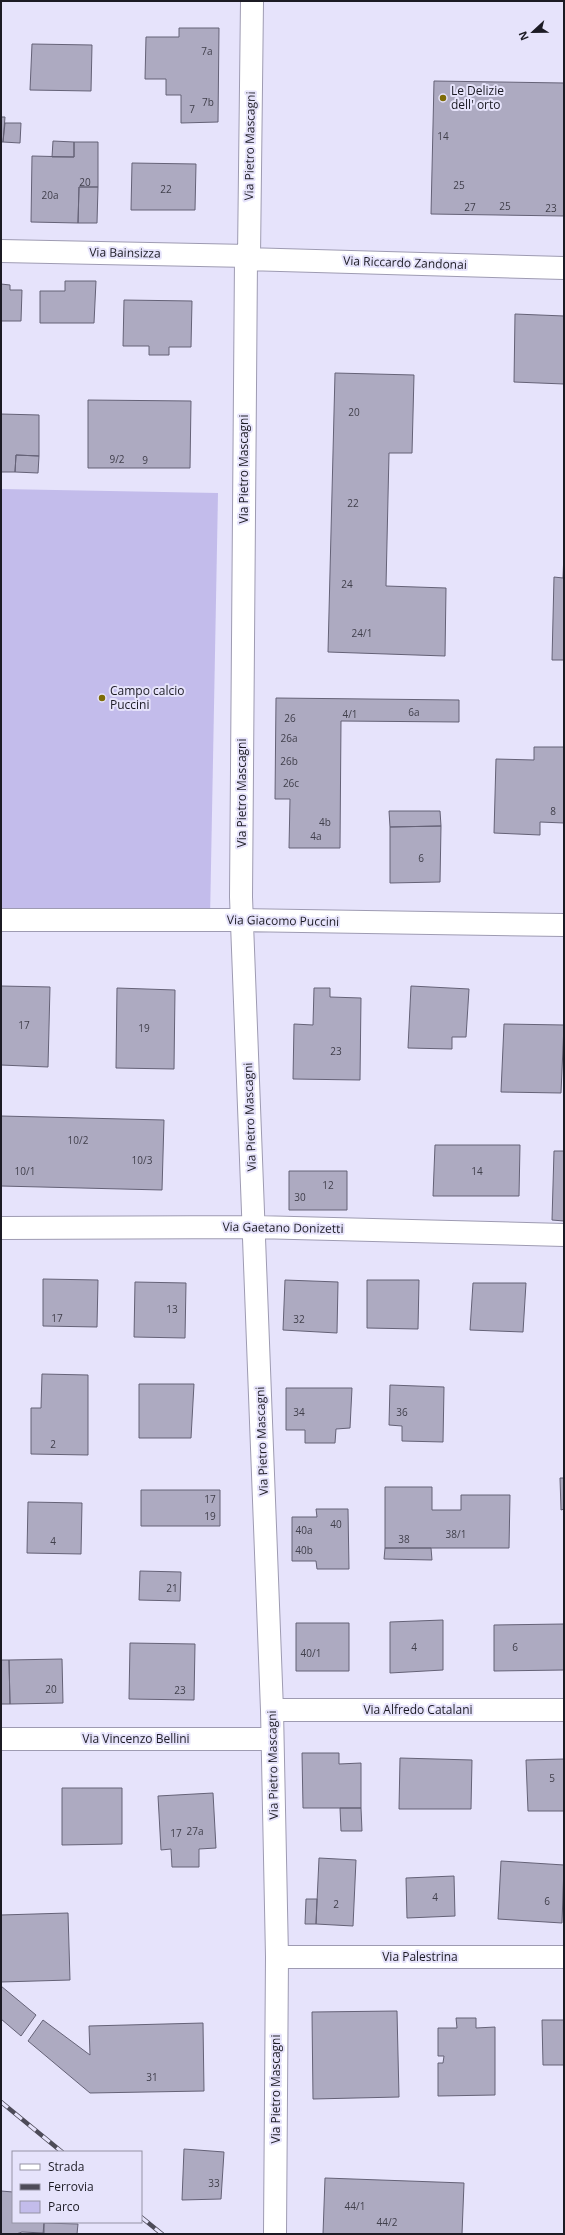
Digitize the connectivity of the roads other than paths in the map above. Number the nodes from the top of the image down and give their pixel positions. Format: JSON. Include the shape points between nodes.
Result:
{"nodes":[{"id":1,"x":252,"y":1,"type":"edge"},
{"id":2,"x":1,"y":251,"type":"edge"},
{"id":3,"x":247,"y":257,"type":"junction"},
{"id":4,"x":564,"y":268,"type":"edge"},
{"id":5,"x":1,"y":920,"type":"edge"},
{"id":6,"x":241,"y":920,"type":"junction"},
{"id":7,"x":564,"y":925,"type":"edge"},
{"id":8,"x":255,"y":1226,"type":"junction"},
{"id":9,"x":1,"y":1228,"type":"edge"},
{"id":10,"x":564,"y":1235,"type":"edge"},
{"id":11,"x":272,"y":1710,"type":"junction"},
{"id":12,"x":564,"y":1710,"type":"edge"},
{"id":13,"x":1,"y":1739,"type":"edge"},
{"id":14,"x":272,"y":1739,"type":"junction"},
{"id":15,"x":277,"y":1957,"type":"junction"},
{"id":16,"x":564,"y":1957,"type":"edge"},
{"id":17,"x":275,"y":2234,"type":"edge"}],
"edges":[{"from":1,"to":3,"type":"street","name":"Via Pietro Mascagni"},
{"from":2,"to":3,"type":"street","name":"Via Bainsizza"},
{"from":3,"to":4,"type":"street","name":"Via Riccardo Zandonai"},
{"from":3,"to":6,"type":"street","name":"Via Pietro Mascagni"},
{"from":5,"to":6,"type":"street","name":"Via Giacomo Puccini"},
{"from":6,"to":7,"type":"street","name":"Via Giacomo Puccini"},
{"from":6,"to":8,"type":"street","name":"Via Pietro Mascagni"},
{"from":8,"to":9,"type":"street","name":"Via Gaetano Donizetti"},
{"from":8,"to":10,"type":"street","name":"Via Gaetano Donizetti"},
{"from":8,"to":11,"type":"street","name":"Via Pietro Mascagni"},
{"from":11,"to":12,"type":"street","name":"Via Alfredo Catalani"},
{"from":11,"to":14,"type":"street","name":"Via Pietro Mascagni"},
{"from":13,"to":14,"type":"street","name":"Via Vincenzo Bellini"},
{"from":14,"to":15,"type":"street","name":"Via Pietro Mascagni"},
{"from":15,"to":16,"type":"street","name":"Via Palestrina"},
{"from":15,"to":17,"type":"street","name":"Via Pietro Mascagni"}]}
